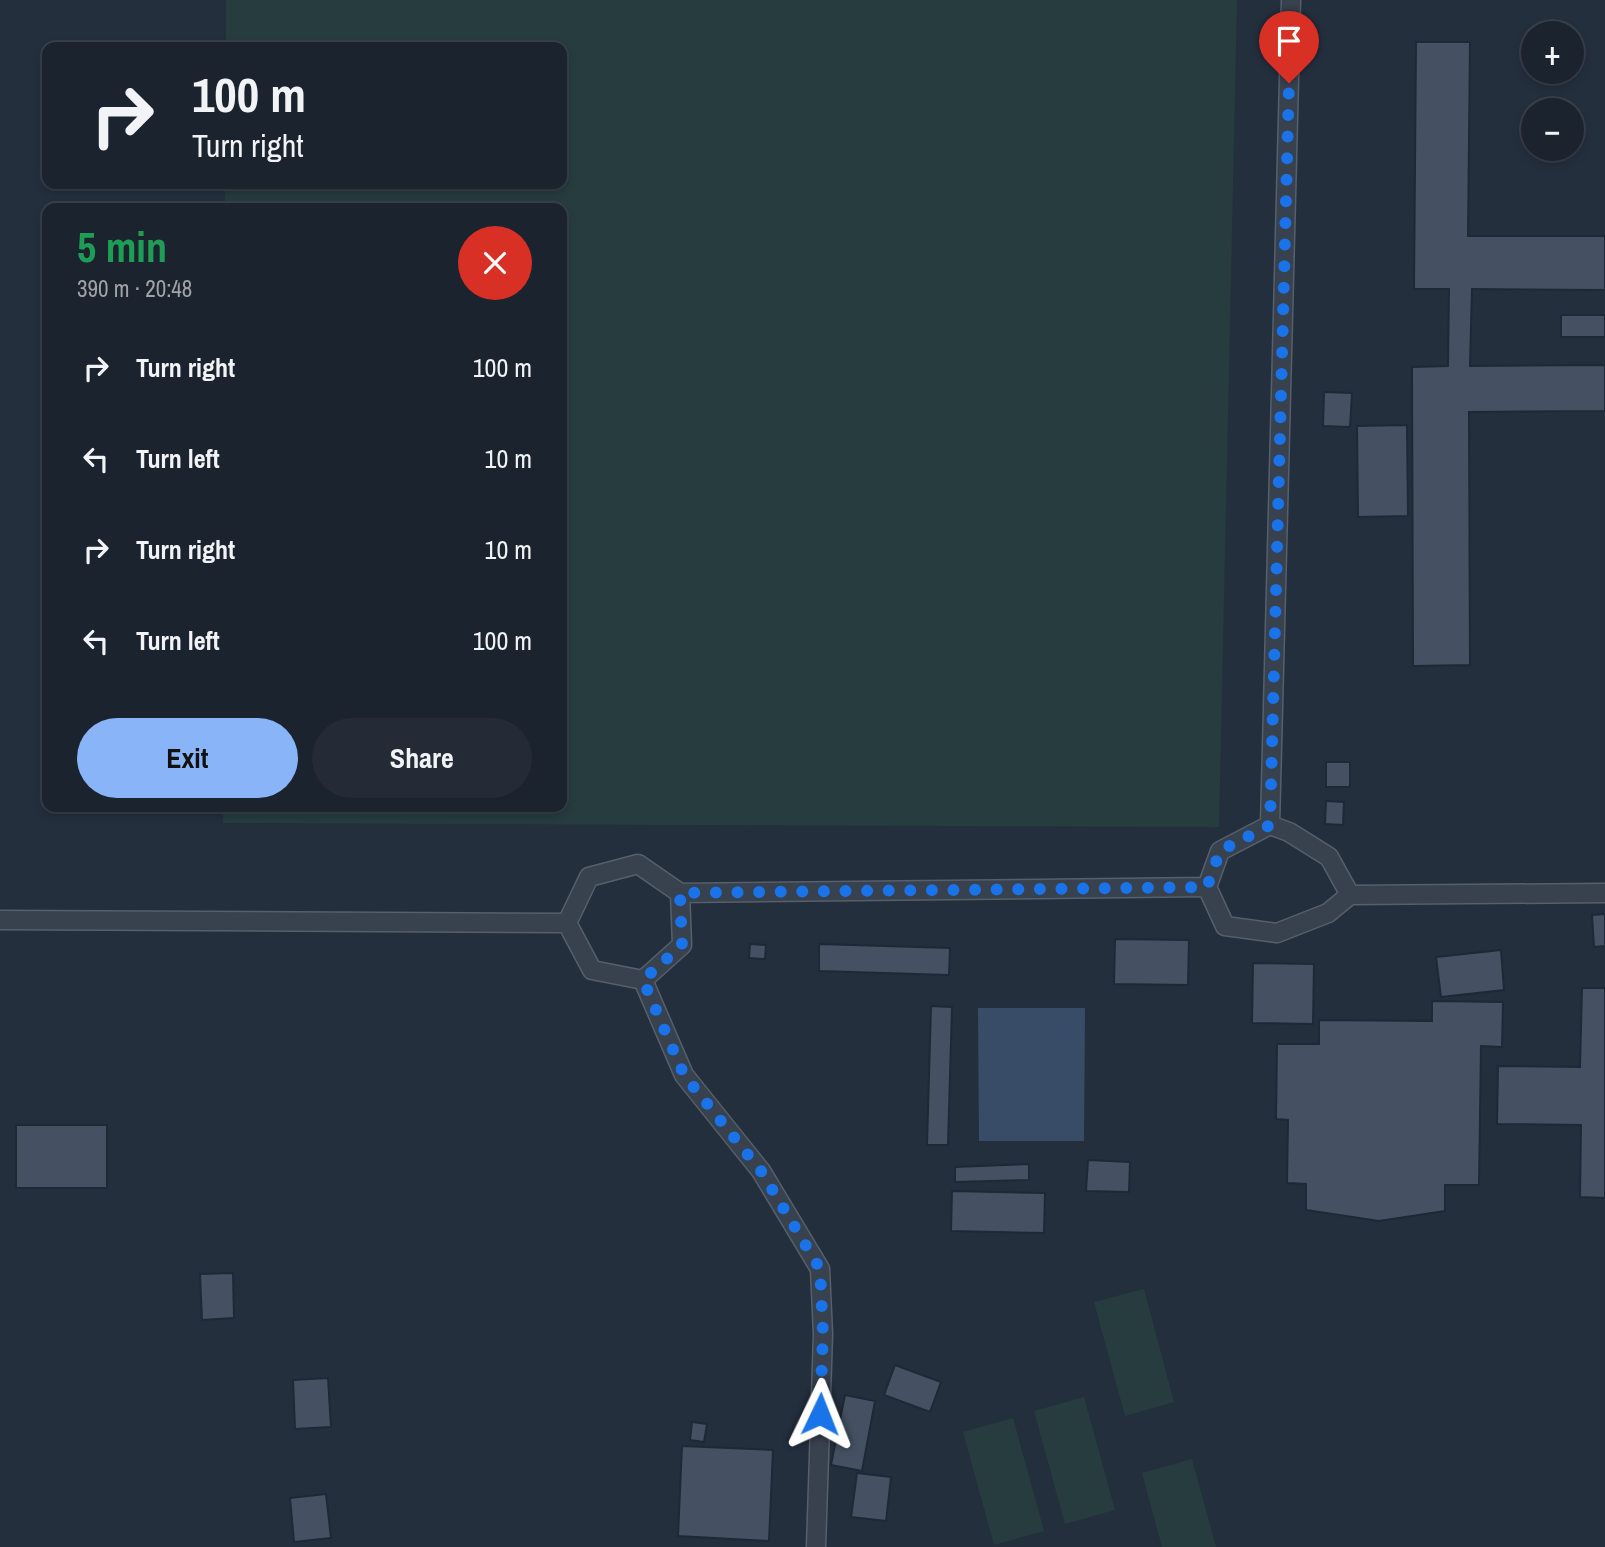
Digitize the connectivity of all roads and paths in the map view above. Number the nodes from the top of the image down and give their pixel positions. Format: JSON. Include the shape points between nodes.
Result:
{"nodes":[{"id":1,"x":1291,"y":0,"type":"edge"},
{"id":2,"x":1270,"y":825,"type":"junction"},
{"id":3,"x":1207,"y":887,"type":"junction"},
{"id":4,"x":680,"y":893,"type":"junction"},
{"id":5,"x":1605,"y":893,"type":"edge"},
{"id":6,"x":1350,"y":895,"type":"junction"},
{"id":7,"x":0,"y":920,"type":"edge"},
{"id":8,"x":568,"y":923,"type":"junction"},
{"id":9,"x":643,"y":980,"type":"junction"},
{"id":10,"x":816,"y":1547,"type":"edge"}],
"edges":[{"from":1,"to":2,"type":"lane"},
{"from":2,"to":3,"type":"lane","via":[[1220,851]]},
{"from":2,"to":6,"type":"lane","via":[[1329,857]]},
{"from":3,"to":4,"type":"lane"},
{"from":3,"to":6,"type":"lane","via":[[1225,926],[1278,933],[1328,913]]},
{"from":4,"to":8,"type":"lane","via":[[638,863],[589,877]]},
{"from":4,"to":9,"type":"lane","via":[[682,945]]},
{"from":5,"to":6,"type":"lane"},
{"from":7,"to":8,"type":"lane"},
{"from":8,"to":9,"type":"lane","via":[[592,970]]},
{"from":9,"to":10,"type":"lane","via":[[684,1075],[761,1171],[820,1269],[823,1334]]}]}
